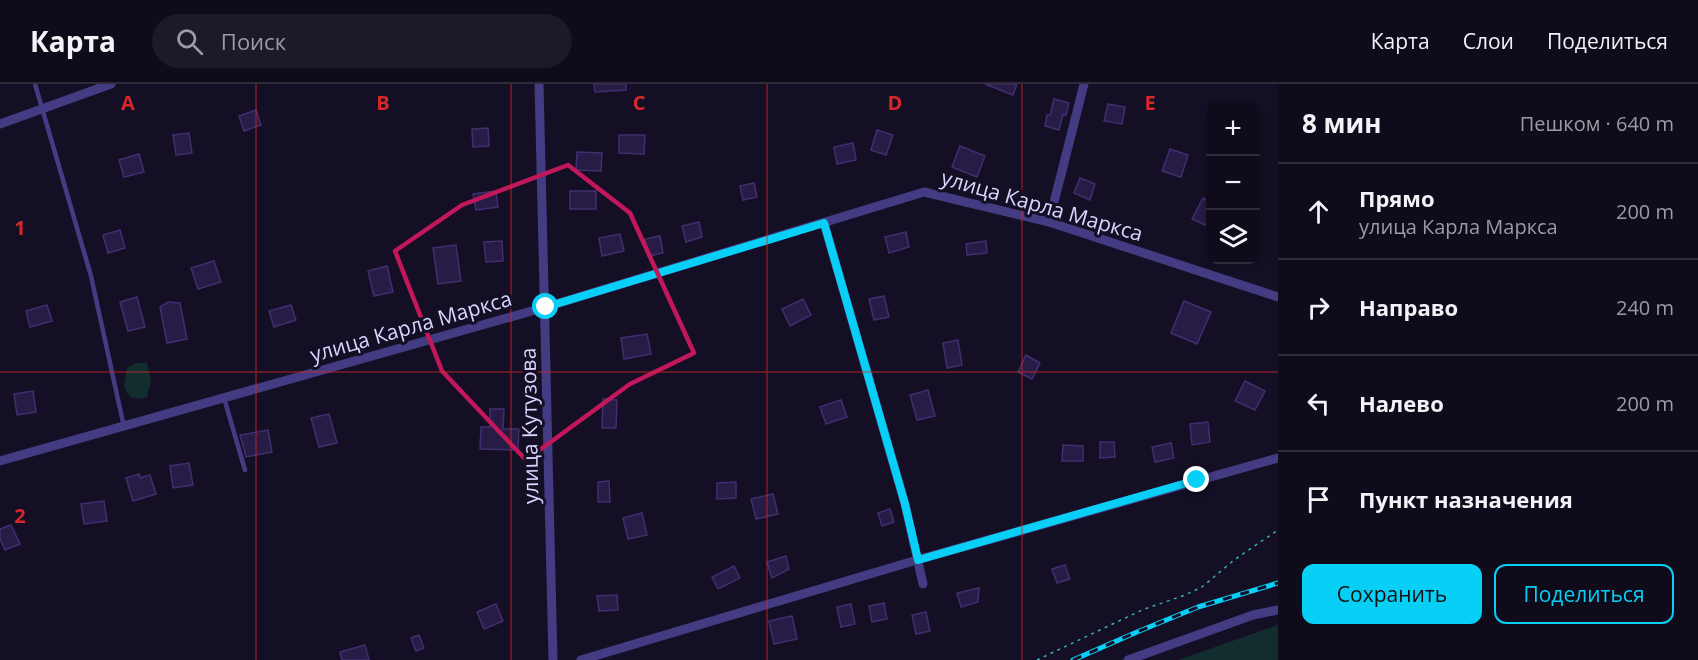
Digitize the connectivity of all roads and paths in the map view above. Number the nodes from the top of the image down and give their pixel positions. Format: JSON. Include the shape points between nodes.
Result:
{"nodes":[{"id":1,"x":35,"y":84,"type":"edge"},
{"id":2,"x":111,"y":84,"type":"edge"},
{"id":3,"x":539,"y":84,"type":"edge"},
{"id":4,"x":1084,"y":84,"type":"edge"},
{"id":5,"x":42,"y":110,"type":"junction"},
{"id":6,"x":0,"y":124,"type":"edge"},
{"id":7,"x":1049,"y":222,"type":"junction"},
{"id":8,"x":824,"y":223,"type":"junction"},
{"id":9,"x":1278,"y":297,"type":"edge"},
{"id":10,"x":546,"y":307,"type":"junction"},
{"id":11,"x":224,"y":398,"type":"junction"},
{"id":12,"x":124,"y":427,"type":"junction"},
{"id":13,"x":1278,"y":458,"type":"edge"},
{"id":14,"x":0,"y":462,"type":"edge"},
{"id":15,"x":245,"y":470,"type":"dead end"},
{"id":16,"x":1278,"y":530,"type":"edge"},
{"id":17,"x":918,"y":560,"type":"junction"},
{"id":18,"x":923,"y":584,"type":"dead end"},
{"id":19,"x":1278,"y":610,"type":"edge"},
{"id":20,"x":553,"y":660,"type":"edge"},
{"id":21,"x":581,"y":660,"type":"edge"},
{"id":22,"x":1037,"y":660,"type":"edge"},
{"id":23,"x":1128,"y":660,"type":"edge"}],
"edges":[{"from":1,"to":5,"type":"lane"},
{"from":2,"to":5,"type":"street"},
{"from":3,"to":10,"type":"street","name":"улица Кутузова"},
{"from":4,"to":7,"type":"street"},
{"from":5,"to":6,"type":"street"},
{"from":5,"to":12,"type":"lane","via":[[91,276]]},
{"from":7,"to":8,"type":"street","name":"улица Карла Маркса","via":[[924,192]]},
{"from":7,"to":9,"type":"street","name":"улица Карла Маркса"},
{"from":8,"to":10,"type":"street","name":"улица Карла Маркса"},
{"from":8,"to":17,"type":"street"},
{"from":10,"to":11,"type":"street","name":"улица Карла Маркса"},
{"from":10,"to":20,"type":"street","name":"улица Кутузова"},
{"from":11,"to":12,"type":"street","name":"улица Карла Маркса"},
{"from":11,"to":15,"type":"lane"},
{"from":12,"to":14,"type":"street","name":"улица Карла Маркса"},
{"from":13,"to":17,"type":"street"},
{"from":16,"to":22,"type":"path","via":[[1202,587],[1142,610]]},
{"from":17,"to":18,"type":"street"},
{"from":17,"to":21,"type":"street"},
{"from":19,"to":23,"type":"street","via":[[1253,615]]}]}
